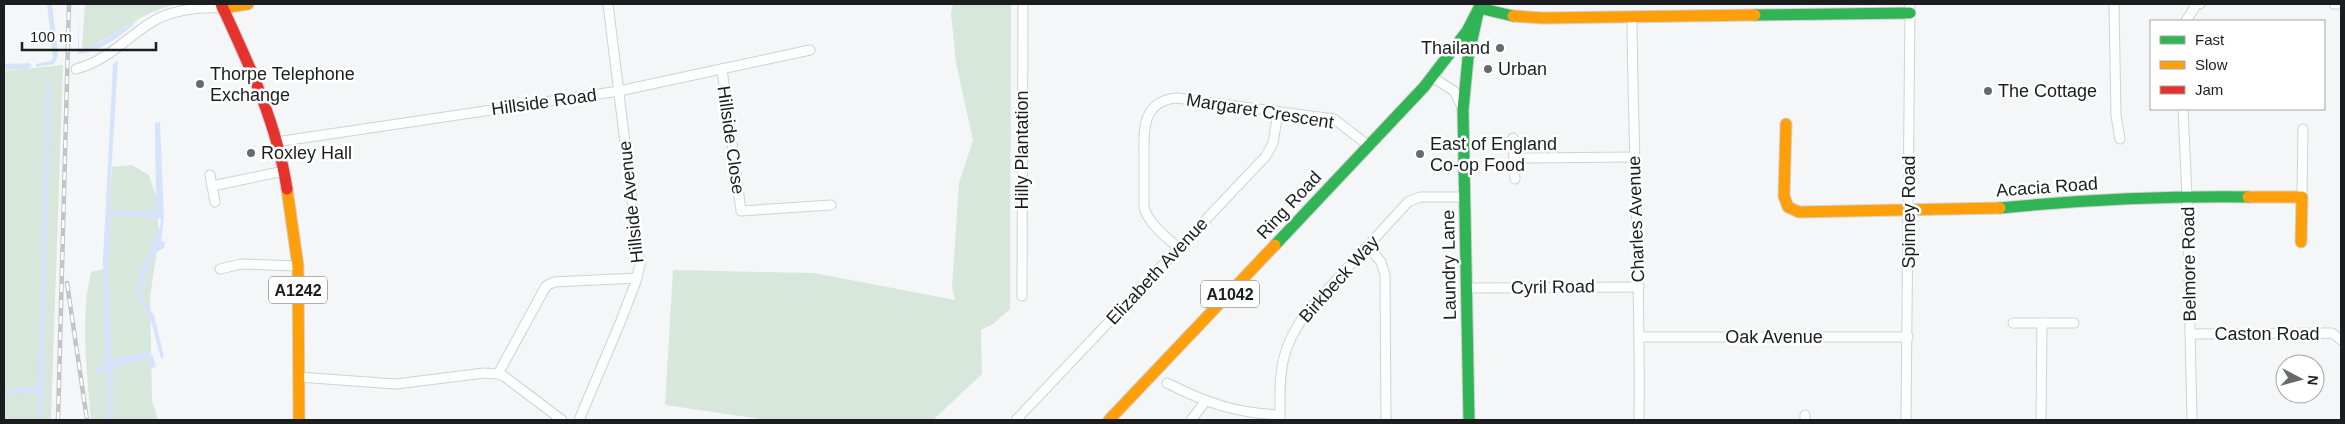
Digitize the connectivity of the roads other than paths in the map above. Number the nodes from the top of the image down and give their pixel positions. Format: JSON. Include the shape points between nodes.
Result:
{"nodes":[{"id":1,"x":248,"y":4,"type":"edge"},
{"id":2,"x":608,"y":4,"type":"edge"},
{"id":3,"x":1023,"y":4,"type":"edge"},
{"id":4,"x":2114,"y":4,"type":"edge"},
{"id":5,"x":2200,"y":4,"type":"edge"},
{"id":6,"x":2334,"y":4,"type":"edge"},
{"id":7,"x":2341,"y":4,"type":"edge"},
{"id":8,"x":221,"y":6,"type":"edge"},
{"id":9,"x":1480,"y":6,"type":"edge"},
{"id":10,"x":1910,"y":8,"type":"edge"},
{"id":11,"x":1632,"y":18,"type":"junction"},
{"id":12,"x":2187,"y":20,"type":"edge"},
{"id":13,"x":810,"y":50,"type":"dead end"},
{"id":14,"x":722,"y":68,"type":"junction"},
{"id":15,"x":76,"y":70,"type":"dead end"},
{"id":16,"x":1432,"y":77,"type":"junction"},
{"id":17,"x":619,"y":91,"type":"junction"},
{"id":18,"x":1463,"y":110,"type":"junction"},
{"id":19,"x":2183,"y":110,"type":"edge"},
{"id":20,"x":1278,"y":112,"type":"junction"},
{"id":21,"x":1786,"y":124,"type":"dead end"},
{"id":22,"x":2303,"y":129,"type":"dead end"},
{"id":23,"x":1513,"y":138,"type":"dead end"},
{"id":24,"x":2120,"y":139,"type":"dead end"},
{"id":25,"x":276,"y":142,"type":"junction"},
{"id":26,"x":1369,"y":146,"type":"junction"},
{"id":27,"x":1633,"y":157,"type":"junction"},
{"id":28,"x":1514,"y":158,"type":"junction"},
{"id":29,"x":284,"y":171,"type":"junction"},
{"id":30,"x":210,"y":175,"type":"dead end"},
{"id":31,"x":1515,"y":179,"type":"dead end"},
{"id":32,"x":212,"y":186,"type":"junction"},
{"id":33,"x":2188,"y":196,"type":"junction"},
{"id":34,"x":1465,"y":197,"type":"junction"},
{"id":35,"x":2302,"y":197,"type":"junction"},
{"id":36,"x":215,"y":202,"type":"dead end"},
{"id":37,"x":831,"y":205,"type":"dead end"},
{"id":38,"x":1909,"y":211,"type":"junction"},
{"id":39,"x":2301,"y":242,"type":"dead end"},
{"id":40,"x":1368,"y":246,"type":"junction"},
{"id":41,"x":1179,"y":249,"type":"junction"},
{"id":42,"x":298,"y":266,"type":"junction"},
{"id":43,"x":220,"y":269,"type":"dead end"},
{"id":44,"x":637,"y":278,"type":"junction"},
{"id":45,"x":1639,"y":287,"type":"junction"},
{"id":46,"x":1467,"y":288,"type":"junction"},
{"id":47,"x":1022,"y":296,"type":"dead end"},
{"id":48,"x":2013,"y":323,"type":"dead end"},
{"id":49,"x":2042,"y":323,"type":"junction"},
{"id":50,"x":2074,"y":323,"type":"dead end"},
{"id":51,"x":2191,"y":334,"type":"junction"},
{"id":52,"x":1640,"y":337,"type":"junction"},
{"id":53,"x":1908,"y":337,"type":"junction"},
{"id":54,"x":2341,"y":340,"type":"edge"},
{"id":55,"x":498,"y":374,"type":"junction"},
{"id":56,"x":298,"y":377,"type":"junction"},
{"id":57,"x":1168,"y":383,"type":"dead end"},
{"id":58,"x":1205,"y":402,"type":"junction"},
{"id":59,"x":1280,"y":418,"type":"edge"},
{"id":60,"x":299,"y":420,"type":"edge"},
{"id":61,"x":562,"y":420,"type":"edge"},
{"id":62,"x":579,"y":420,"type":"edge"},
{"id":63,"x":1016,"y":420,"type":"edge"},
{"id":64,"x":1110,"y":420,"type":"edge"},
{"id":65,"x":1191,"y":420,"type":"edge"},
{"id":66,"x":1386,"y":420,"type":"edge"},
{"id":67,"x":1469,"y":420,"type":"edge"},
{"id":68,"x":1639,"y":420,"type":"edge"},
{"id":69,"x":1906,"y":420,"type":"edge"},
{"id":70,"x":2041,"y":420,"type":"edge"},
{"id":71,"x":2192,"y":420,"type":"edge"}],
"edges":[{"from":1,"to":8,"type":"main road"},
{"from":2,"to":17,"type":"street","name":"Hillside Avenue"},
{"from":3,"to":47,"type":"street","name":"Hilly Plantation"},
{"from":4,"to":24,"type":"street","via":[[2116,116]]},
{"from":5,"to":12,"type":"street"},
{"from":6,"to":7,"type":"street"},
{"from":8,"to":15,"type":"street","via":[[195,8],[162,17],[107,56]]},
{"from":8,"to":25,"type":"main road","number":"A1242","via":[[259,86]]},
{"from":9,"to":11,"type":"main road","via":[[1504,15],[1537,18]]},
{"from":9,"to":16,"type":"main road","name":"Ring Road","number":"A1042","via":[[1467,31]]},
{"from":9,"to":18,"type":"main road","name":"Laundry Lane","via":[[1468,58]]},
{"from":10,"to":11,"type":"main road"},
{"from":10,"to":38,"type":"street","name":"Spinney Road"},
{"from":11,"to":27,"type":"street","name":"Charles Avenue"},
{"from":13,"to":14,"type":"street","name":"Hillside Road"},
{"from":14,"to":17,"type":"street","name":"Hillside Road"},
{"from":14,"to":37,"type":"street","name":"Hillside Close","via":[[741,211]]},
{"from":16,"to":18,"type":"street","name":"Laundry Lane","via":[[1454,91]]},
{"from":16,"to":26,"type":"main road","name":"Ring Road","number":"A1042"},
{"from":17,"to":25,"type":"street","name":"Hillside Road"},
{"from":17,"to":44,"type":"street","name":"Hillside Avenue","via":[[640,260]]},
{"from":18,"to":34,"type":"main road","name":"Laundry Lane"},
{"from":19,"to":33,"type":"street","name":"Belmore Road"},
{"from":20,"to":26,"type":"street","name":"Margaret Crescent","via":[[1334,119]]},
{"from":20,"to":41,"type":"street","name":"Elizabeth Avenue","via":[[1271,150]]},
{"from":20,"to":41,"type":"street","name":"Margaret Crescent","via":[[1177,98],[1161,101],[1153,108],[1144,134],[1146,214]]},
{"from":21,"to":38,"type":"main road","name":"Acacia Road","via":[[1784,196],[1791,210]]},
{"from":22,"to":35,"type":"street"},
{"from":23,"to":28,"type":"street"},
{"from":25,"to":29,"type":"main road","number":"A1242"},
{"from":26,"to":64,"type":"main road","name":"Ring Road","number":"A1042"},
{"from":27,"to":28,"type":"street"},
{"from":27,"to":45,"type":"street","name":"Charles Avenue"},
{"from":28,"to":31,"type":"street"},
{"from":29,"to":32,"type":"street"},
{"from":29,"to":42,"type":"main road","number":"A1242"},
{"from":30,"to":32,"type":"street"},
{"from":32,"to":36,"type":"street"},
{"from":33,"to":35,"type":"main road","name":"Acacia Road"},
{"from":33,"to":38,"type":"main road","name":"Acacia Road","via":[[2072,201],[1994,209]]},
{"from":33,"to":51,"type":"street","name":"Belmore Road"},
{"from":34,"to":40,"type":"street","name":"Birkbeck Way","via":[[1413,199]]},
{"from":34,"to":46,"type":"main road","name":"Laundry Lane"},
{"from":35,"to":39,"type":"main road"},
{"from":38,"to":53,"type":"street","name":"Spinney Road"},
{"from":40,"to":59,"type":"street","name":"Birkbeck Way","via":[[1295,328],[1282,360]]},
{"from":40,"to":66,"type":"street","via":[[1381,262],[1385,275]]},
{"from":41,"to":63,"type":"street","name":"Elizabeth Avenue"},
{"from":42,"to":43,"type":"street","via":[[241,264]]},
{"from":42,"to":56,"type":"main road","number":"A1242"},
{"from":44,"to":55,"type":"street","via":[[554,282],[546,286]]},
{"from":44,"to":62,"type":"street","name":"Hillside Avenue"},
{"from":45,"to":46,"type":"street","name":"Cyril Road"},
{"from":45,"to":52,"type":"street","name":"Charles Avenue"},
{"from":46,"to":67,"type":"main road","name":"Laundry Lane"},
{"from":48,"to":49,"type":"street"},
{"from":49,"to":50,"type":"street"},
{"from":49,"to":70,"type":"street"},
{"from":51,"to":54,"type":"street","name":"Caston Road","via":[[2332,333]]},
{"from":51,"to":71,"type":"street","name":"Belmore Road"},
{"from":52,"to":53,"type":"street","name":"Oak Avenue"},
{"from":52,"to":68,"type":"street","name":"Charles Avenue"},
{"from":53,"to":69,"type":"street","name":"Spinney Road"},
{"from":55,"to":56,"type":"street","via":[[396,384]]},
{"from":55,"to":61,"type":"street"},
{"from":56,"to":60,"type":"main road","number":"A1242"},
{"from":57,"to":58,"type":"street"},
{"from":58,"to":59,"type":"street"},
{"from":58,"to":65,"type":"street"}]}
